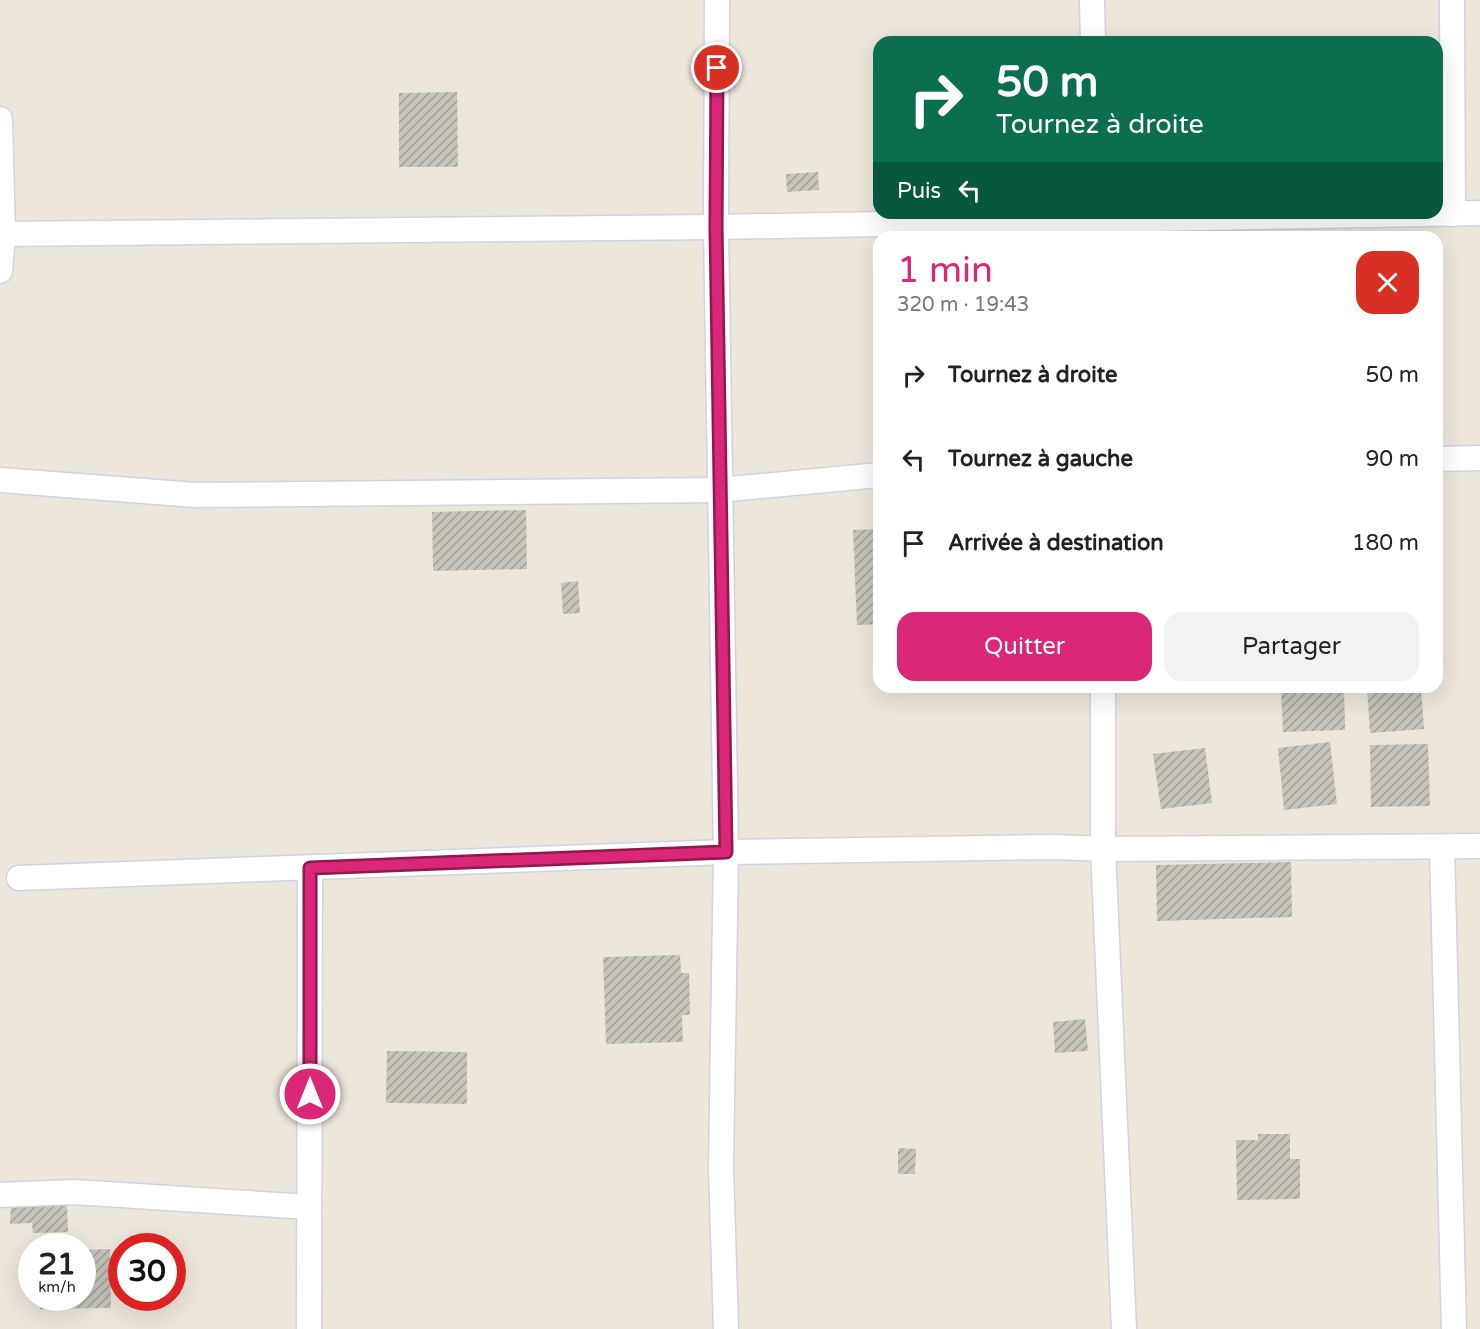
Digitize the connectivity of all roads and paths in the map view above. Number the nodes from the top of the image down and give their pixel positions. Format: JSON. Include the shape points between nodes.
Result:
{"nodes":[{"id":1,"x":717,"y":0,"type":"edge"},
{"id":2,"x":1092,"y":0,"type":"edge"},
{"id":3,"x":1452,"y":0,"type":"edge"},
{"id":4,"x":1093,"y":36,"type":"edge"},
{"id":5,"x":0,"y":119,"type":"edge"},
{"id":6,"x":1480,"y":213,"type":"edge"},
{"id":7,"x":1443,"y":214,"type":"edge"},
{"id":8,"x":1454,"y":214,"type":"junction"},
{"id":9,"x":1255,"y":219,"type":"edge"},
{"id":10,"x":1095,"y":223,"type":"edge"},
{"id":11,"x":716,"y":227,"type":"junction"},
{"id":12,"x":1,"y":234,"type":"edge"},
{"id":13,"x":0,"y":271,"type":"edge"},
{"id":14,"x":1480,"y":458,"type":"edge"},
{"id":15,"x":1443,"y":459,"type":"edge"},
{"id":16,"x":873,"y":476,"type":"edge"},
{"id":17,"x":0,"y":480,"type":"edge"},
{"id":18,"x":719,"y":490,"type":"junction"},
{"id":19,"x":1103,"y":693,"type":"edge"},
{"id":20,"x":1480,"y":846,"type":"edge"},
{"id":21,"x":1442,"y":847,"type":"junction"},
{"id":22,"x":1103,"y":849,"type":"junction"},
{"id":23,"x":726,"y":852,"type":"junction"},
{"id":24,"x":310,"y":868,"type":"junction"},
{"id":25,"x":19,"y":879,"type":"dead end"},
{"id":26,"x":0,"y":1195,"type":"edge"},
{"id":27,"x":309,"y":1207,"type":"junction"},
{"id":28,"x":309,"y":1329,"type":"edge"},
{"id":29,"x":726,"y":1329,"type":"edge"},
{"id":30,"x":1124,"y":1329,"type":"edge"},
{"id":31,"x":1454,"y":1329,"type":"edge"}],
"edges":[{"from":1,"to":11,"type":"street"},
{"from":2,"to":4,"type":"street"},
{"from":3,"to":8,"type":"street"},
{"from":5,"to":12,"type":"street"},
{"from":6,"to":8,"type":"street"},
{"from":7,"to":8,"type":"street"},
{"from":9,"to":10,"type":"street"},
{"from":10,"to":11,"type":"street"},
{"from":11,"to":12,"type":"street"},
{"from":11,"to":18,"type":"street"},
{"from":12,"to":13,"type":"street"},
{"from":14,"to":15,"type":"street"},
{"from":16,"to":18,"type":"street"},
{"from":17,"to":18,"type":"street","via":[[196,495]]},
{"from":18,"to":23,"type":"street"},
{"from":19,"to":22,"type":"street"},
{"from":20,"to":21,"type":"street"},
{"from":21,"to":22,"type":"street"},
{"from":21,"to":31,"type":"street"},
{"from":22,"to":23,"type":"street"},
{"from":22,"to":30,"type":"street"},
{"from":23,"to":24,"type":"street"},
{"from":23,"to":29,"type":"street","via":[[722,1167]]},
{"from":24,"to":25,"type":"street"},
{"from":24,"to":27,"type":"street"},
{"from":26,"to":27,"type":"street","via":[[74,1192]]},
{"from":27,"to":28,"type":"street"}]}
